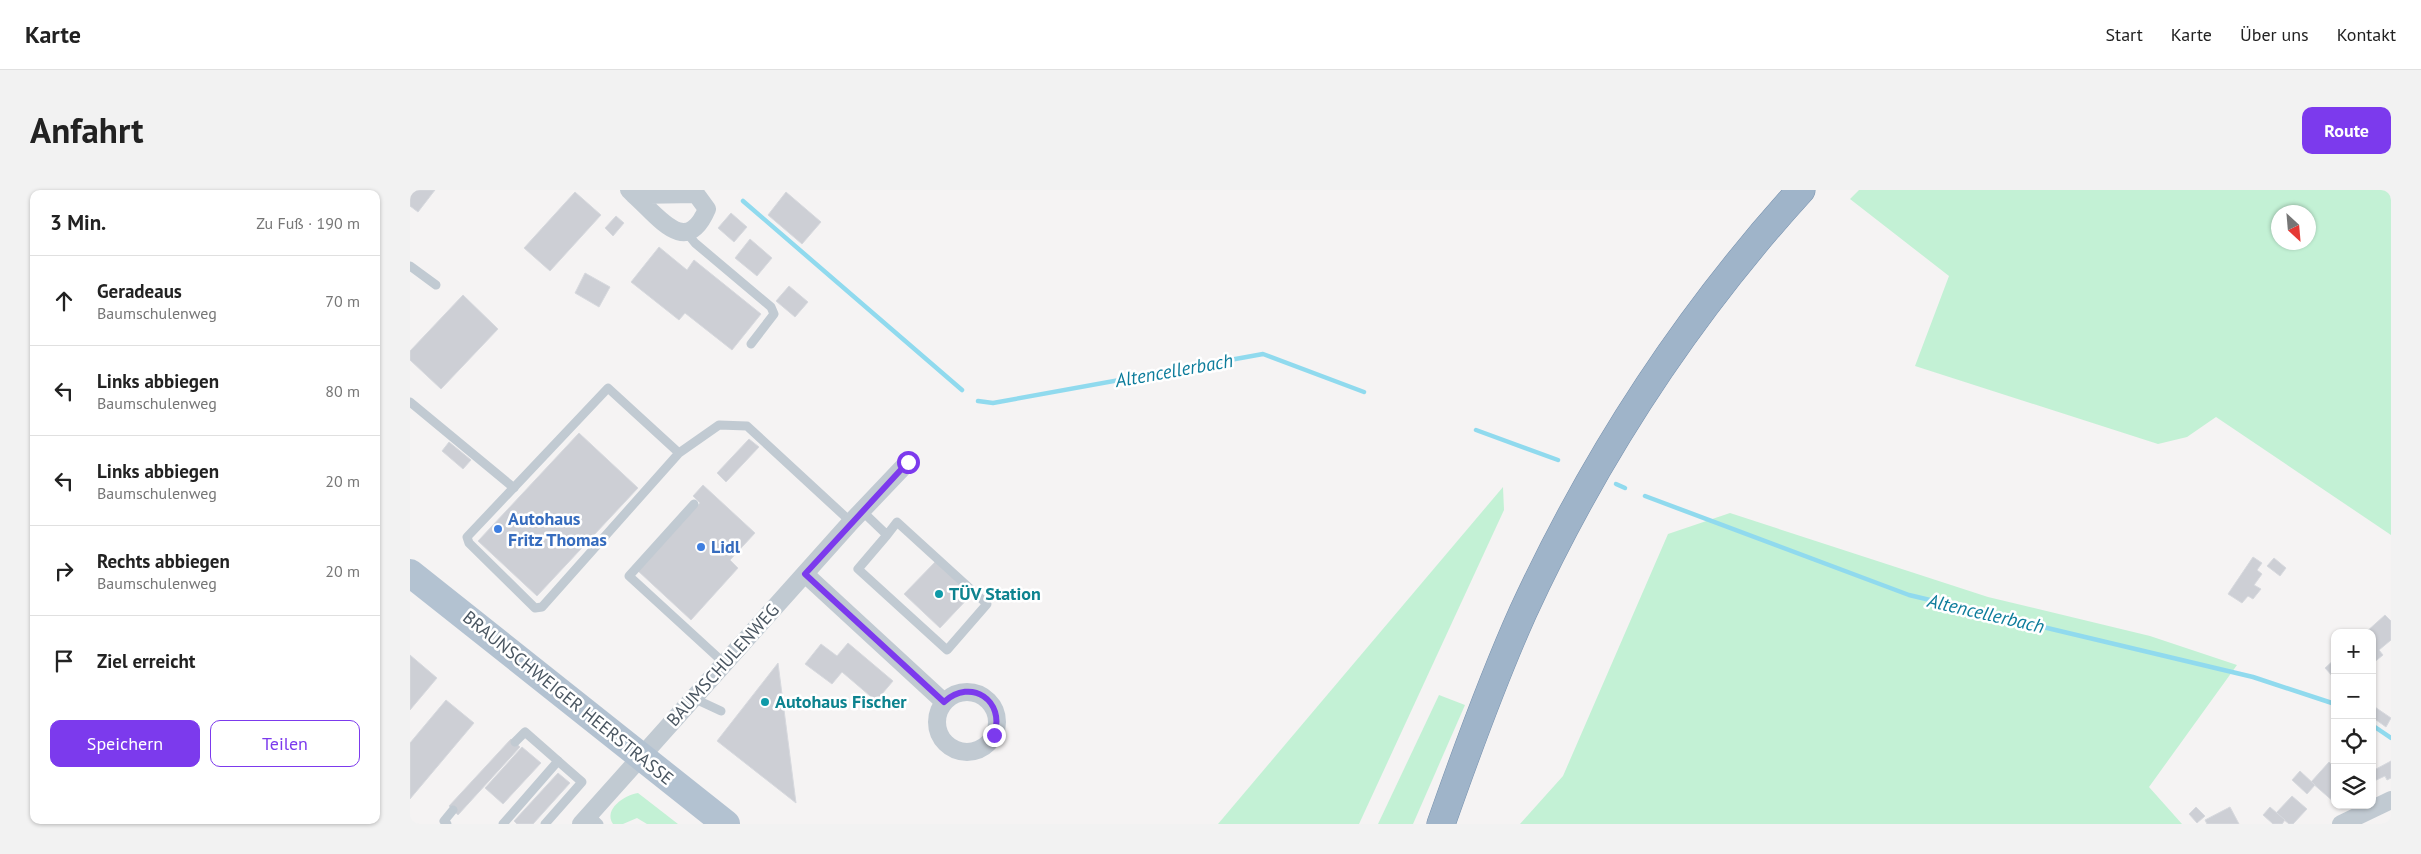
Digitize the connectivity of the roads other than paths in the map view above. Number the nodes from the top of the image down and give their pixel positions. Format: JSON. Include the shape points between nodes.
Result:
{"nodes":[{"id":1,"x":1801,"y":190,"type":"edge"},
{"id":2,"x":632,"y":192,"type":"edge"},
{"id":3,"x":687,"y":233,"type":"junction"},
{"id":4,"x":410,"y":266,"type":"edge"},
{"id":5,"x":436,"y":285,"type":"dead end"},
{"id":6,"x":751,"y":344,"type":"dead end"},
{"id":7,"x":410,"y":402,"type":"edge"},
{"id":8,"x":679,"y":453,"type":"junction"},
{"id":9,"x":908,"y":462,"type":"dead end"},
{"id":10,"x":514,"y":488,"type":"junction"},
{"id":11,"x":694,"y":504,"type":"dead end"},
{"id":12,"x":856,"y":517,"type":"junction"},
{"id":13,"x":887,"y":535,"type":"junction"},
{"id":14,"x":410,"y":573,"type":"edge"},
{"id":15,"x":805,"y":574,"type":"junction"},
{"id":16,"x":724,"y":663,"type":"junction"},
{"id":17,"x":1496,"y":676,"type":"junction"},
{"id":18,"x":693,"y":698,"type":"junction"},
{"id":19,"x":944,"y":702,"type":"dead end"},
{"id":20,"x":721,"y":711,"type":"dead end"},
{"id":21,"x":515,"y":742,"type":"dead end"},
{"id":22,"x":1470,"y":744,"type":"junction"},
{"id":23,"x":642,"y":757,"type":"junction"},
{"id":24,"x":558,"y":761,"type":"junction"},
{"id":25,"x":2391,"y":800,"type":"edge"},
{"id":26,"x":453,"y":810,"type":"dead end"},
{"id":27,"x":590,"y":821,"type":"edge"},
{"id":28,"x":447,"y":824,"type":"edge"},
{"id":29,"x":503,"y":824,"type":"edge"},
{"id":30,"x":545,"y":824,"type":"edge"},
{"id":31,"x":726,"y":824,"type":"edge"},
{"id":32,"x":1422,"y":824,"type":"edge"},
{"id":33,"x":1441,"y":824,"type":"edge"},
{"id":34,"x":1457,"y":824,"type":"edge"},
{"id":35,"x":2341,"y":824,"type":"edge"}],
"edges":[{"from":1,"to":17,"type":"highway","via":[[1715,291],[1669,354],[1616,438],[1527,604]]},
{"from":2,"to":3,"type":"street","via":[[675,232]]},
{"from":2,"to":3,"type":"street","via":[[696,194],[707,209],[701,223]]},
{"from":3,"to":6,"type":"lane","via":[[772,307],[774,314]]},
{"from":4,"to":5,"type":"lane"},
{"from":7,"to":10,"type":"lane"},
{"from":8,"to":10,"type":"lane","via":[[608,388]]},
{"from":8,"to":10,"type":"lane","via":[[542,607],[535,608],[474,550],[467,538]]},
{"from":8,"to":12,"type":"lane","via":[[719,425],[747,426]]},
{"from":9,"to":12,"type":"street","name":"BAUMSCHULENWEG"},
{"from":11,"to":16,"type":"lane","via":[[629,576]]},
{"from":12,"to":13,"type":"lane"},
{"from":12,"to":15,"type":"street","name":"BAUMSCHULENWEG"},
{"from":13,"to":13,"type":"lane","via":[[897,522],[987,604],[947,650],[858,569]]},
{"from":14,"to":23,"type":"main road","name":"BRAUNSCHWEIGER HEERSTRASSE"},
{"from":15,"to":16,"type":"street","name":"BAUMSCHULENWEG"},
{"from":15,"to":19,"type":"street"},
{"from":16,"to":18,"type":"street","name":"BAUMSCHULENWEG"},
{"from":17,"to":22,"type":"highway"},
{"from":17,"to":32,"type":"highway","via":[[1472,697]]},
{"from":18,"to":20,"type":"lane"},
{"from":18,"to":23,"type":"street","name":"BAUMSCHULENWEG"},
{"from":21,"to":24,"type":"lane","via":[[525,732]]},
{"from":22,"to":33,"type":"highway"},
{"from":22,"to":34,"type":"highway"},
{"from":23,"to":27,"type":"street","name":"BAUMSCHULENWEG"},
{"from":23,"to":31,"type":"main road","name":"BRAUNSCHWEIGER HEERSTRASSE"},
{"from":24,"to":29,"type":"lane"},
{"from":24,"to":30,"type":"lane","via":[[582,782]]},
{"from":25,"to":35,"type":"street"},
{"from":26,"to":28,"type":"lane","via":[[444,821]]}]}
